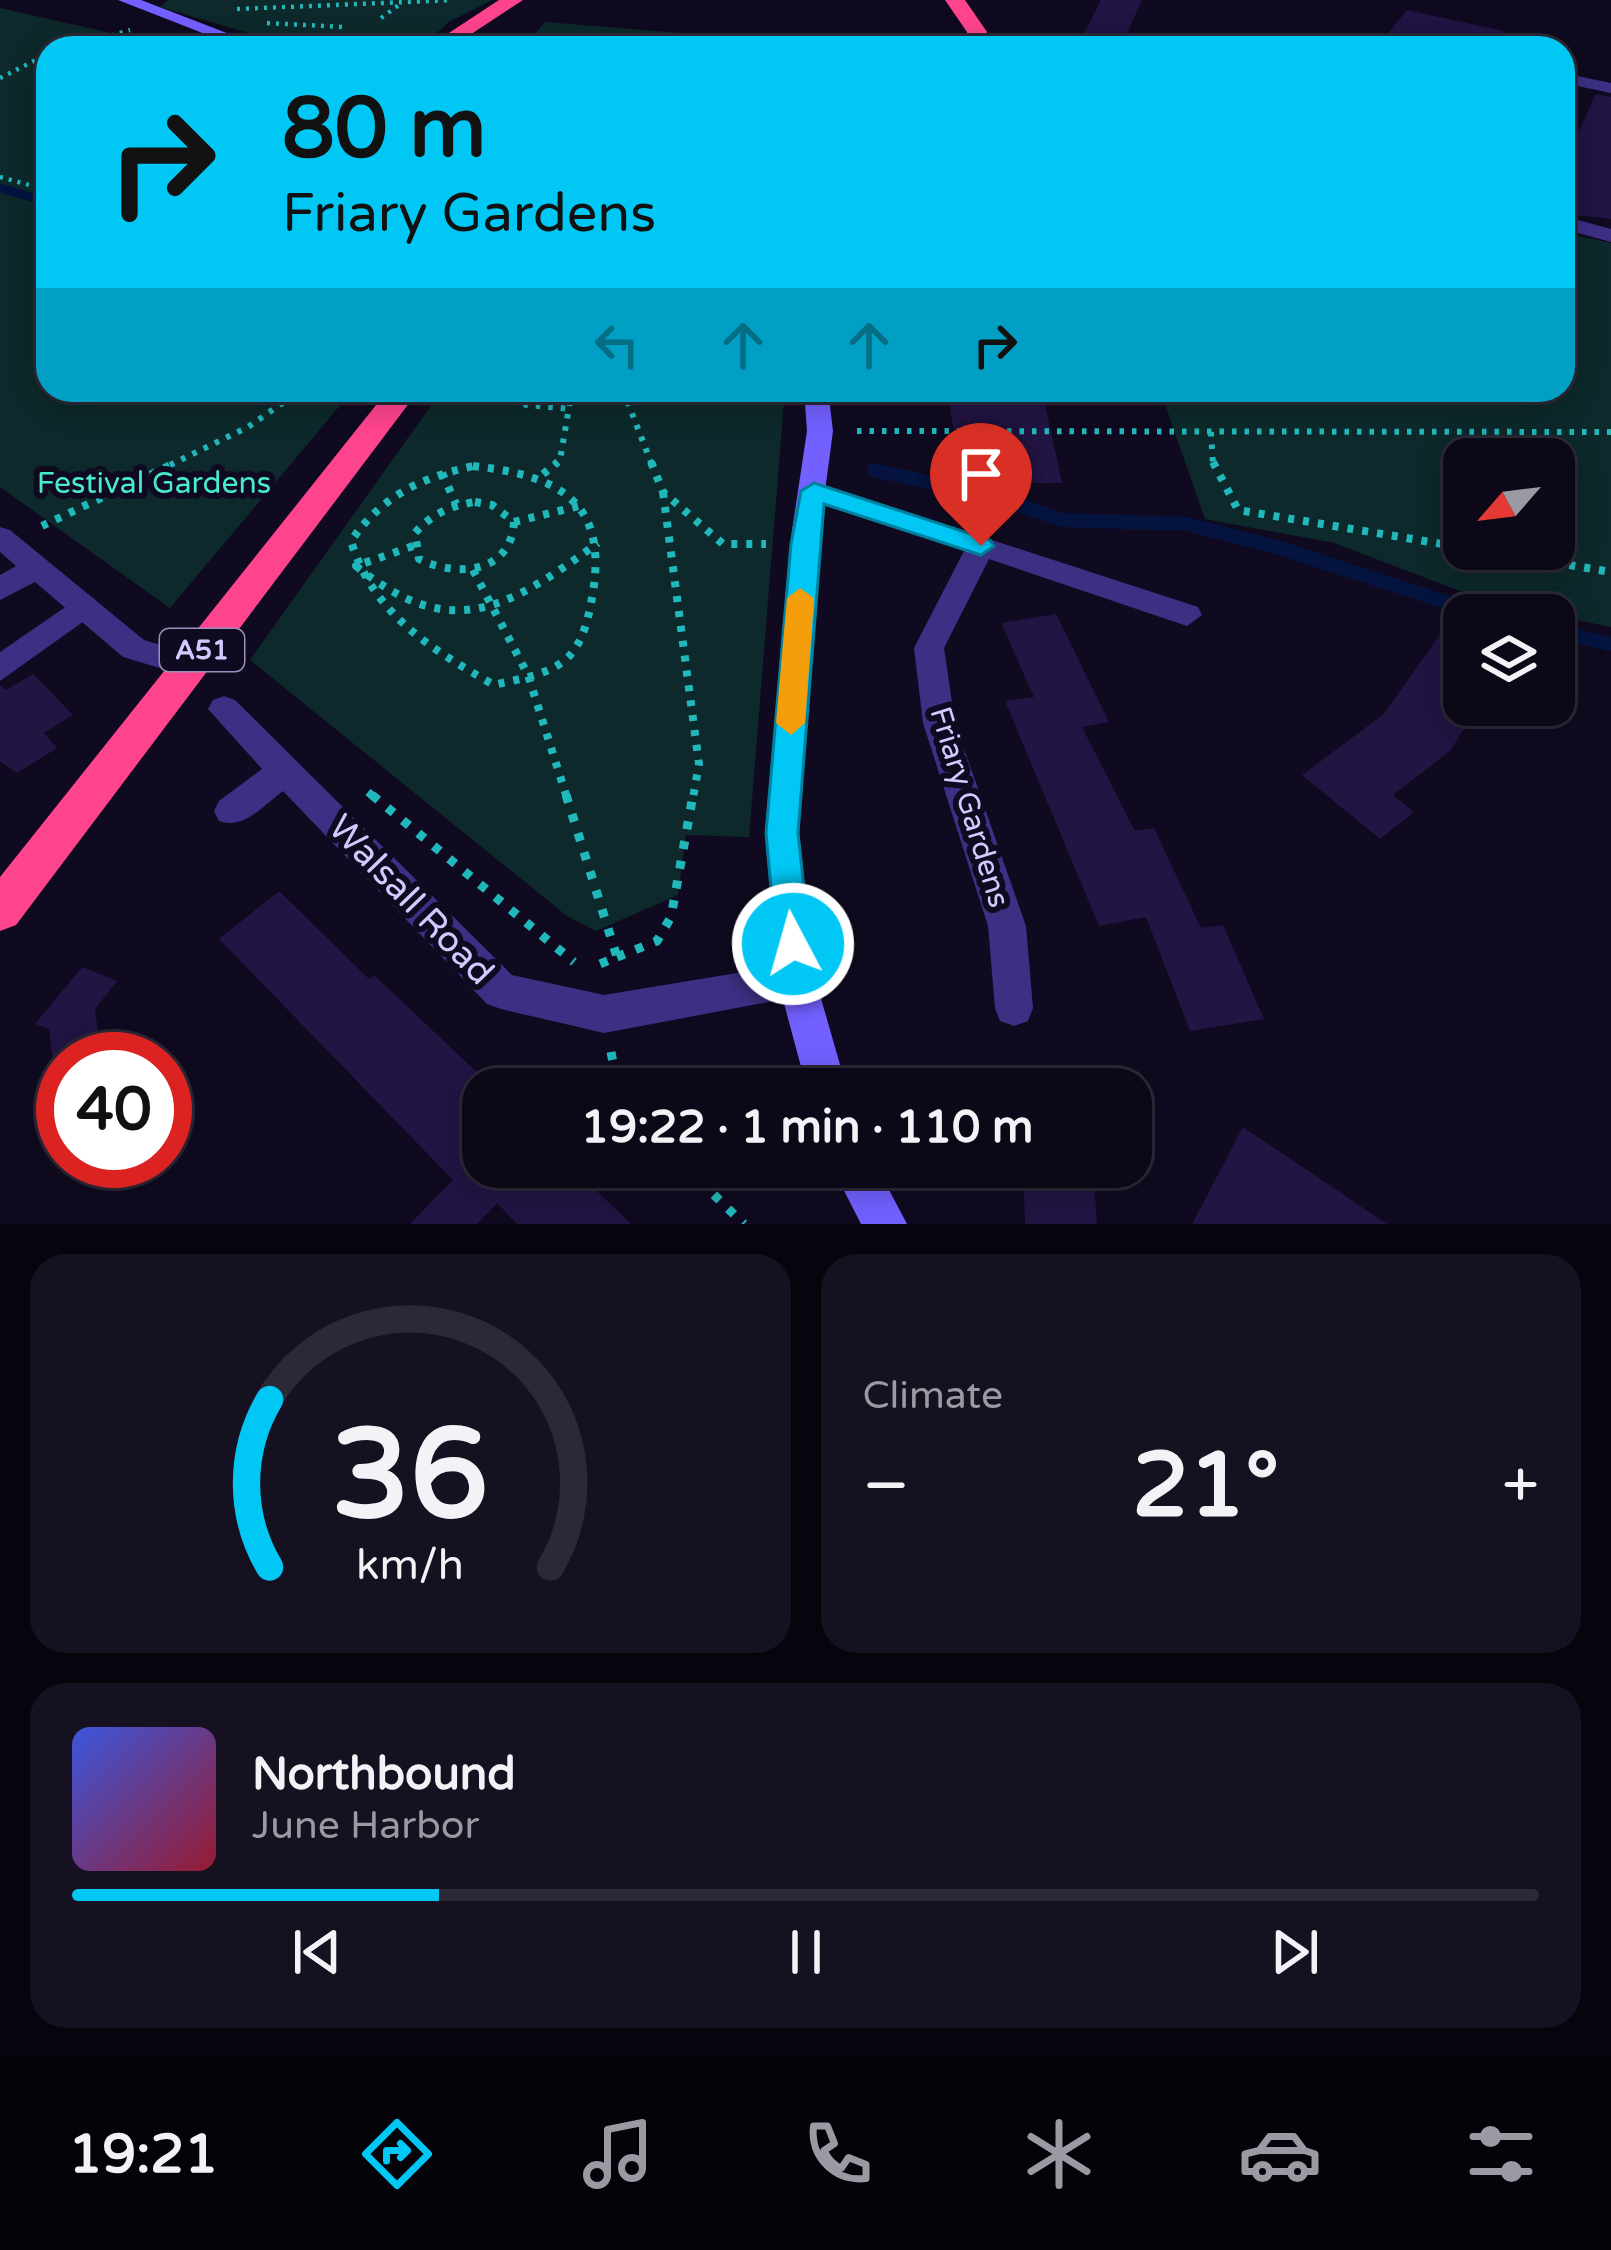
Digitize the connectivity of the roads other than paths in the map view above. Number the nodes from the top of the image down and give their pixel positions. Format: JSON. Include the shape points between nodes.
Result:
{"nodes":[{"id":1,"x":126,"y":0,"type":"edge"},
{"id":2,"x":513,"y":0,"type":"edge"},
{"id":3,"x":960,"y":1,"type":"edge"},
{"id":4,"x":224,"y":36,"type":"edge"},
{"id":5,"x":455,"y":36,"type":"edge"},
{"id":6,"x":976,"y":36,"type":"edge"},
{"id":7,"x":1575,"y":80,"type":"edge"},
{"id":8,"x":1611,"y":88,"type":"edge"},
{"id":9,"x":1575,"y":226,"type":"edge"},
{"id":10,"x":1611,"y":236,"type":"edge"},
{"id":11,"x":395,"y":402,"type":"edge"},
{"id":12,"x":817,"y":402,"type":"edge"},
{"id":13,"x":830,"y":402,"type":"edge"},
{"id":14,"x":820,"y":431,"type":"junction"},
{"id":15,"x":814,"y":491,"type":"junction"},
{"id":16,"x":5,"y":541,"type":"edge"},
{"id":17,"x":981,"y":546,"type":"junction"},
{"id":18,"x":37,"y":568,"type":"junction"},
{"id":19,"x":0,"y":589,"type":"edge"},
{"id":20,"x":83,"y":606,"type":"junction"},
{"id":21,"x":1187,"y":614,"type":"dead end"},
{"id":22,"x":190,"y":665,"type":"junction"},
{"id":23,"x":0,"y":669,"type":"edge"},
{"id":24,"x":224,"y":710,"type":"dead end"},
{"id":25,"x":287,"y":769,"type":"junction"},
{"id":26,"x":232,"y":811,"type":"dead end"},
{"id":27,"x":0,"y":911,"type":"edge"},
{"id":28,"x":796,"y":982,"type":"junction"},
{"id":29,"x":1014,"y":1008,"type":"dead end"},
{"id":30,"x":821,"y":1068,"type":"edge"},
{"id":31,"x":865,"y":1188,"type":"edge"},
{"id":32,"x":885,"y":1224,"type":"edge"}],
"edges":[{"from":1,"to":4,"type":"street"},
{"from":2,"to":5,"type":"highway"},
{"from":3,"to":6,"type":"highway"},
{"from":7,"to":8,"type":"street"},
{"from":9,"to":10,"type":"street"},
{"from":11,"to":22,"type":"highway","number":"A51"},
{"from":12,"to":14,"type":"street"},
{"from":13,"to":14,"type":"street"},
{"from":14,"to":15,"type":"street"},
{"from":15,"to":17,"type":"street"},
{"from":15,"to":28,"type":"street","via":[[782,833]]},
{"from":16,"to":18,"type":"street"},
{"from":17,"to":21,"type":"street"},
{"from":17,"to":29,"type":"street","name":"Friary Gardens","via":[[929,648],[939,723],[1007,926]]},
{"from":18,"to":19,"type":"street"},
{"from":18,"to":20,"type":"street"},
{"from":20,"to":22,"type":"street","via":[[134,649]]},
{"from":20,"to":23,"type":"street"},
{"from":22,"to":27,"type":"highway","number":"A51"},
{"from":24,"to":25,"type":"street","name":"Walsall Road"},
{"from":25,"to":26,"type":"street"},
{"from":25,"to":28,"type":"street","name":"Walsall Road","via":[[501,991],[604,1014]]},
{"from":28,"to":30,"type":"street"},
{"from":31,"to":32,"type":"street"}]}
